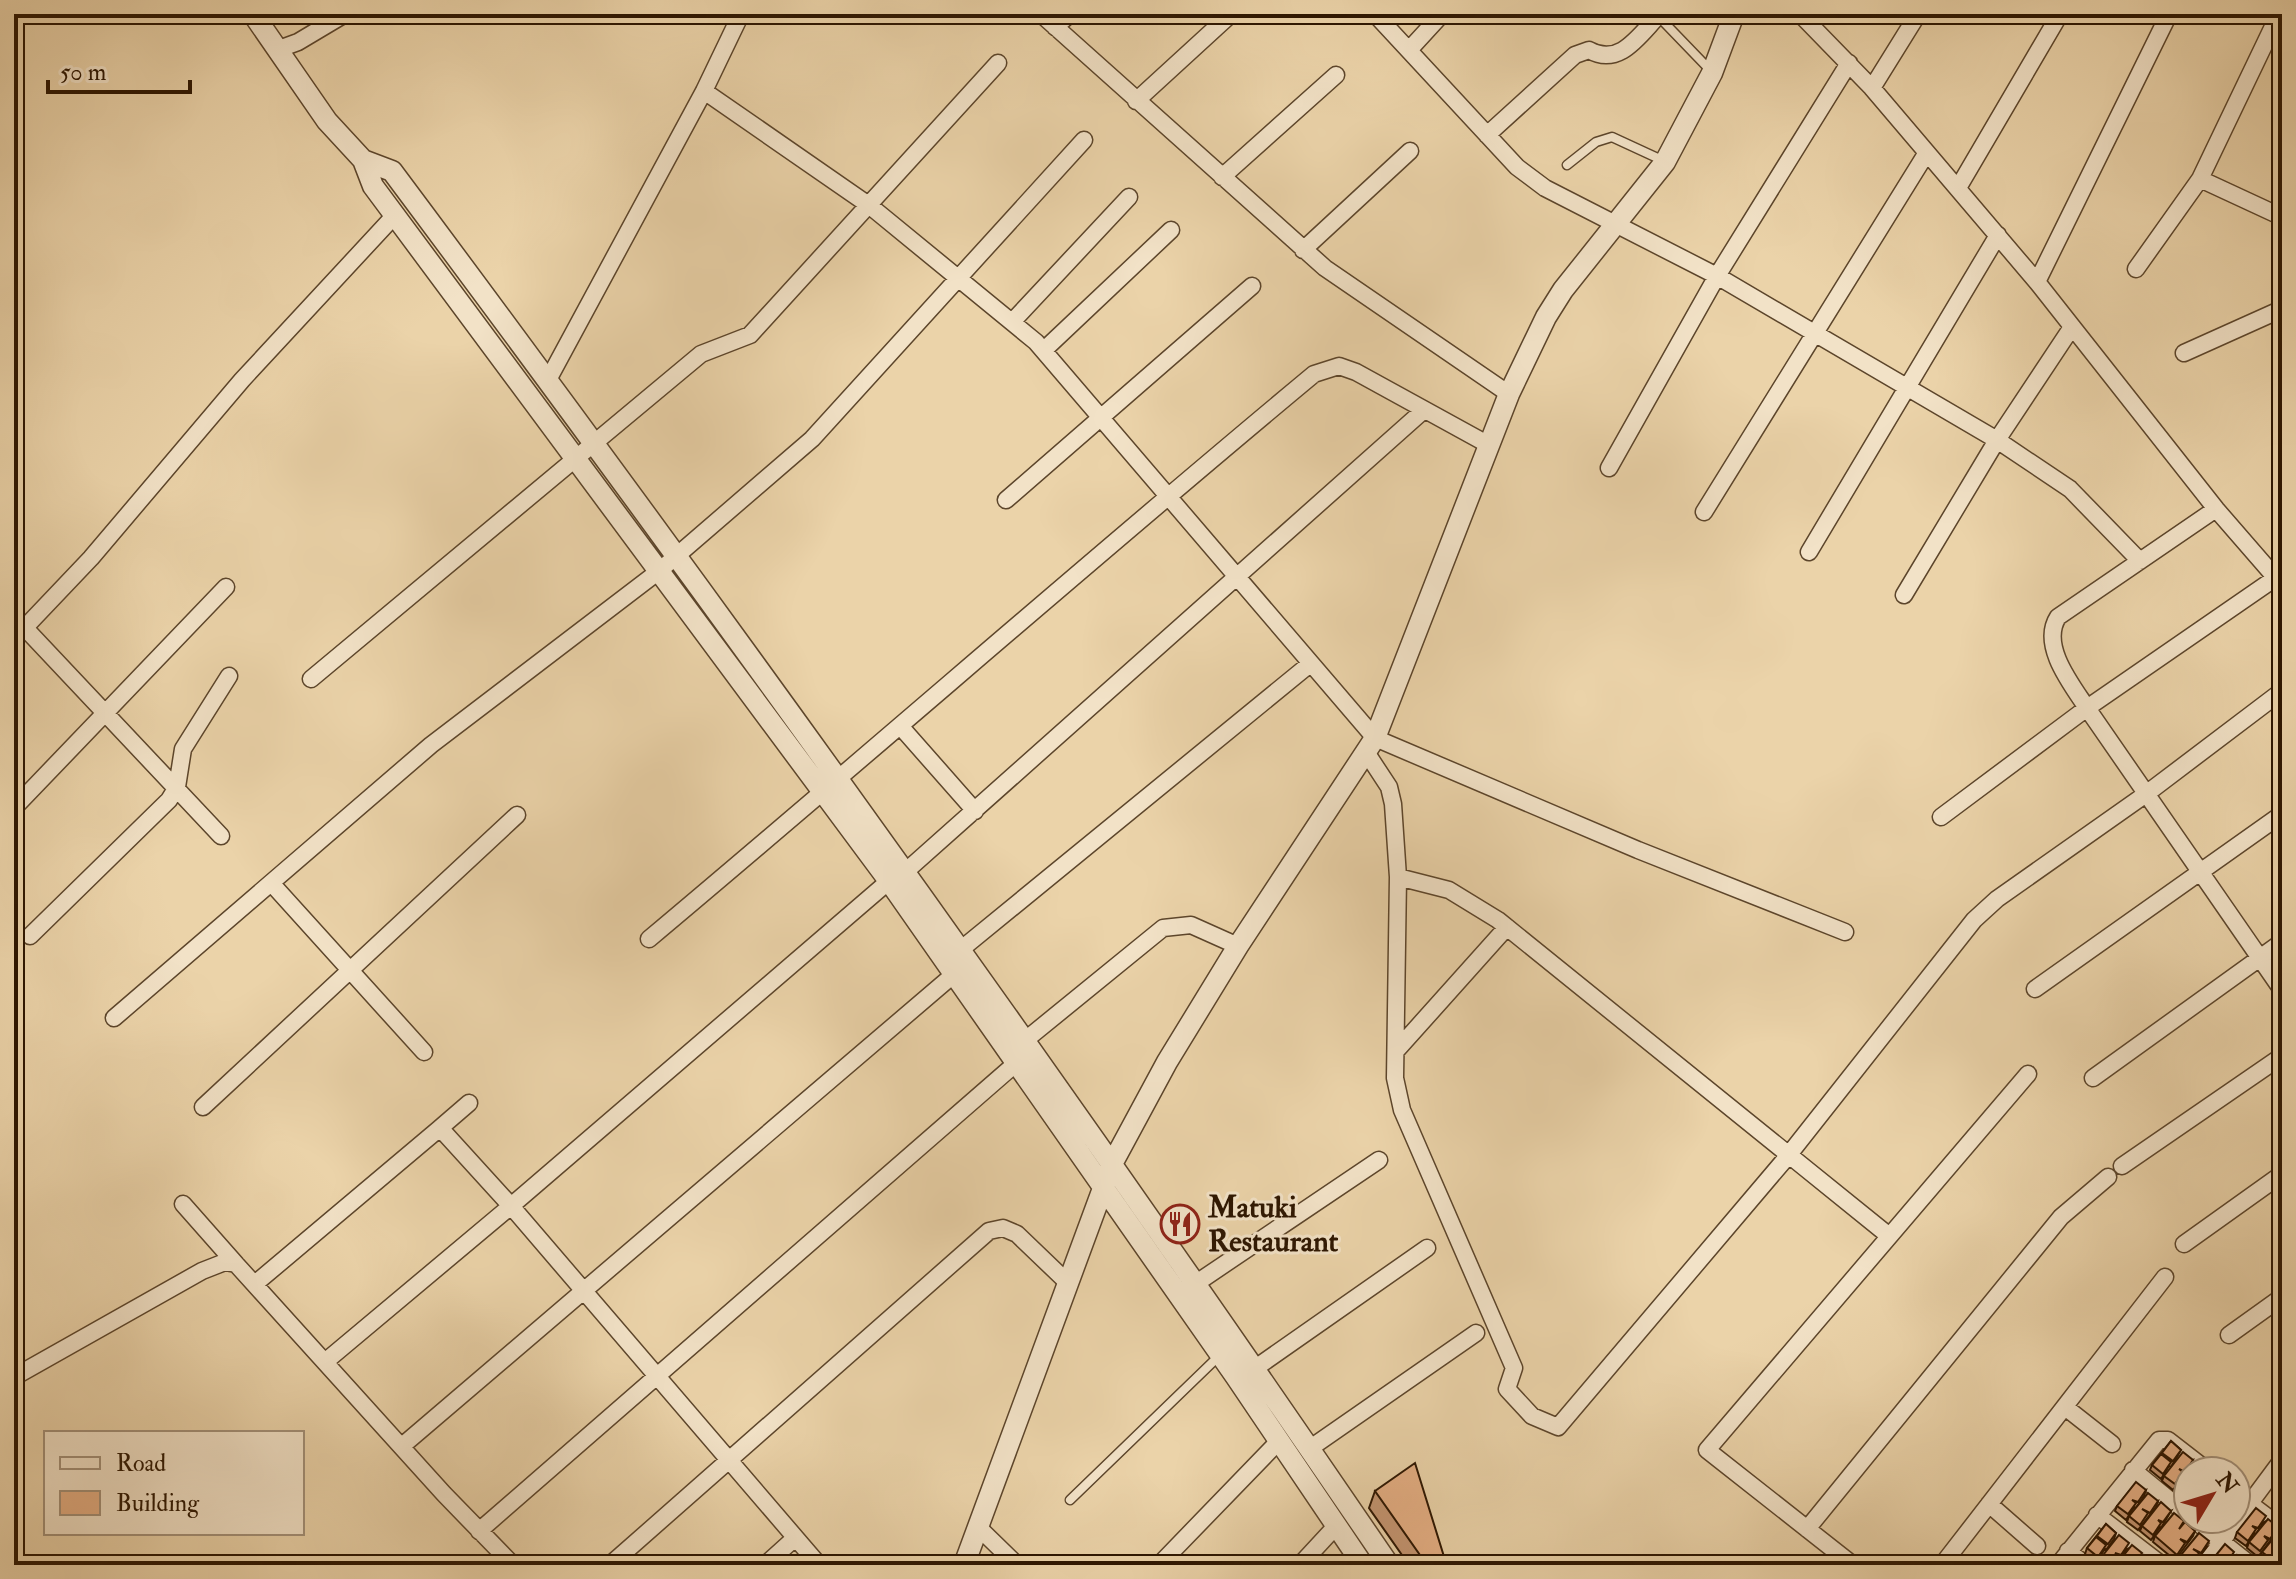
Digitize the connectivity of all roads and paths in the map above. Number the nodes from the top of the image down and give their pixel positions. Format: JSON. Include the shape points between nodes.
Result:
{"nodes":[{"id":1,"x":253,"y":14,"type":"edge"},
{"id":2,"x":345,"y":14,"type":"edge"},
{"id":3,"x":741,"y":14,"type":"edge"},
{"id":4,"x":1041,"y":14,"type":"edge"},
{"id":5,"x":1070,"y":14,"type":"edge"},
{"id":6,"x":1231,"y":14,"type":"edge"},
{"id":7,"x":1375,"y":14,"type":"edge"},
{"id":8,"x":1442,"y":14,"type":"edge"},
{"id":9,"x":1734,"y":14,"type":"edge"},
{"id":10,"x":1800,"y":14,"type":"edge"},
{"id":11,"x":1918,"y":14,"type":"edge"},
{"id":12,"x":2060,"y":14,"type":"edge"},
{"id":13,"x":2169,"y":14,"type":"edge"},
{"id":14,"x":2279,"y":14,"type":"edge"},
{"id":15,"x":1657,"y":15,"type":"edge"},
{"id":16,"x":1055,"y":27,"type":"junction"},
{"id":17,"x":279,"y":49,"type":"junction"},
{"id":18,"x":1409,"y":50,"type":"junction"},
{"id":19,"x":998,"y":63,"type":"dead end"},
{"id":20,"x":1849,"y":63,"type":"junction"},
{"id":21,"x":1712,"y":73,"type":"junction"},
{"id":22,"x":1336,"y":75,"type":"dead end"},
{"id":23,"x":1872,"y":88,"type":"junction"},
{"id":24,"x":704,"y":91,"type":"junction"},
{"id":25,"x":1136,"y":101,"type":"junction"},
{"id":26,"x":1487,"y":135,"type":"junction"},
{"id":27,"x":1084,"y":140,"type":"dead end"},
{"id":28,"x":1410,"y":151,"type":"dead end"},
{"id":29,"x":1926,"y":154,"type":"junction"},
{"id":30,"x":363,"y":160,"type":"junction"},
{"id":31,"x":1665,"y":162,"type":"junction"},
{"id":32,"x":1567,"y":165,"type":"dead end"},
{"id":33,"x":1222,"y":177,"type":"junction"},
{"id":34,"x":2200,"y":179,"type":"junction"},
{"id":35,"x":1958,"y":188,"type":"junction"},
{"id":36,"x":1129,"y":197,"type":"dead end"},
{"id":37,"x":870,"y":206,"type":"junction"},
{"id":38,"x":395,"y":215,"type":"junction"},
{"id":39,"x":2282,"y":217,"type":"edge"},
{"id":40,"x":1616,"y":224,"type":"junction"},
{"id":41,"x":1171,"y":230,"type":"dead end"},
{"id":42,"x":1998,"y":235,"type":"junction"},
{"id":43,"x":1303,"y":250,"type":"junction"},
{"id":44,"x":2136,"y":269,"type":"dead end"},
{"id":45,"x":1717,"y":276,"type":"junction"},
{"id":46,"x":958,"y":279,"type":"junction"},
{"id":47,"x":2037,"y":282,"type":"junction"},
{"id":48,"x":1252,"y":286,"type":"dead end"},
{"id":49,"x":2282,"y":309,"type":"edge"},
{"id":50,"x":1012,"y":322,"type":"junction"},
{"id":51,"x":2072,"y":327,"type":"junction"},
{"id":52,"x":1814,"y":331,"type":"junction"},
{"id":53,"x":1044,"y":350,"type":"junction"},
{"id":54,"x":2184,"y":353,"type":"dead end"},
{"id":55,"x":548,"y":380,"type":"junction"},
{"id":56,"x":1906,"y":388,"type":"junction"},
{"id":57,"x":1509,"y":394,"type":"junction"},
{"id":58,"x":1424,"y":410,"type":"junction"},
{"id":59,"x":1101,"y":417,"type":"junction"},
{"id":60,"x":1997,"y":440,"type":"junction"},
{"id":61,"x":597,"y":445,"type":"junction"},
{"id":62,"x":1489,"y":445,"type":"junction"},
{"id":63,"x":577,"y":461,"type":"junction"},
{"id":64,"x":1609,"y":468,"type":"dead end"},
{"id":65,"x":1170,"y":493,"type":"junction"},
{"id":66,"x":1006,"y":500,"type":"dead end"},
{"id":67,"x":2216,"y":509,"type":"junction"},
{"id":68,"x":1704,"y":512,"type":"dead end"},
{"id":69,"x":1809,"y":552,"type":"dead end"},
{"id":70,"x":678,"y":556,"type":"junction"},
{"id":71,"x":2140,"y":561,"type":"junction"},
{"id":72,"x":659,"y":571,"type":"junction"},
{"id":73,"x":1238,"y":576,"type":"junction"},
{"id":74,"x":2278,"y":582,"type":"edge"},
{"id":75,"x":226,"y":587,"type":"dead end"},
{"id":76,"x":1904,"y":595,"type":"dead end"},
{"id":77,"x":19,"y":634,"type":"edge"},
{"id":78,"x":1310,"y":664,"type":"junction"},
{"id":79,"x":229,"y":676,"type":"dead end"},
{"id":80,"x":311,"y":679,"type":"dead end"},
{"id":81,"x":2282,"y":691,"type":"edge"},
{"id":82,"x":2087,"y":708,"type":"junction"},
{"id":83,"x":107,"y":714,"type":"junction"},
{"id":84,"x":901,"y":727,"type":"junction"},
{"id":85,"x":1371,"y":745,"type":"junction"},
{"id":86,"x":833,"y":786,"type":"junction"},
{"id":87,"x":177,"y":787,"type":"junction"},
{"id":88,"x":2146,"y":794,"type":"junction"},
{"id":89,"x":14,"y":808,"type":"edge"},
{"id":90,"x":975,"y":811,"type":"junction"},
{"id":91,"x":2282,"y":814,"type":"edge"},
{"id":92,"x":517,"y":815,"type":"dead end"},
{"id":93,"x":1941,"y":817,"type":"dead end"},
{"id":94,"x":221,"y":836,"type":"dead end"},
{"id":95,"x":2201,"y":871,"type":"junction"},
{"id":96,"x":897,"y":877,"type":"junction"},
{"id":97,"x":1398,"y":877,"type":"junction"},
{"id":98,"x":273,"y":885,"type":"junction"},
{"id":99,"x":1507,"y":927,"type":"junction"},
{"id":100,"x":1845,"y":932,"type":"dead end"},
{"id":101,"x":30,"y":936,"type":"dead end"},
{"id":102,"x":649,"y":939,"type":"dead end"},
{"id":103,"x":2282,"y":942,"type":"edge"},
{"id":104,"x":1238,"y":946,"type":"junction"},
{"id":105,"x":959,"y":951,"type":"junction"},
{"id":106,"x":2260,"y":957,"type":"junction"},
{"id":107,"x":349,"y":969,"type":"junction"},
{"id":108,"x":952,"y":976,"type":"junction"},
{"id":109,"x":2035,"y":989,"type":"dead end"},
{"id":110,"x":2282,"y":990,"type":"edge"},
{"id":111,"x":114,"y":1018,"type":"dead end"},
{"id":112,"x":1023,"y":1042,"type":"junction"},
{"id":113,"x":1396,"y":1051,"type":"junction"},
{"id":114,"x":424,"y":1052,"type":"dead end"},
{"id":115,"x":2282,"y":1056,"type":"edge"},
{"id":116,"x":1014,"y":1065,"type":"junction"},
{"id":117,"x":2028,"y":1074,"type":"dead end"},
{"id":118,"x":2093,"y":1078,"type":"dead end"},
{"id":119,"x":469,"y":1103,"type":"dead end"},
{"id":120,"x":203,"y":1107,"type":"dead end"},
{"id":121,"x":440,"y":1128,"type":"junction"},
{"id":122,"x":1787,"y":1157,"type":"junction"},
{"id":123,"x":1379,"y":1160,"type":"dead end"},
{"id":124,"x":1112,"y":1164,"type":"junction"},
{"id":125,"x":2122,"y":1166,"type":"dead end"},
{"id":126,"x":2282,"y":1174,"type":"edge"},
{"id":127,"x":2108,"y":1177,"type":"dead end"},
{"id":128,"x":1104,"y":1189,"type":"junction"},
{"id":129,"x":183,"y":1204,"type":"dead end"},
{"id":130,"x":511,"y":1206,"type":"junction"},
{"id":131,"x":1888,"y":1235,"type":"junction"},
{"id":132,"x":2184,"y":1244,"type":"dead end"},
{"id":133,"x":1427,"y":1248,"type":"dead end"},
{"id":134,"x":236,"y":1264,"type":"junction"},
{"id":135,"x":2165,"y":1277,"type":"dead end"},
{"id":136,"x":256,"y":1283,"type":"junction"},
{"id":137,"x":1068,"y":1283,"type":"junction"},
{"id":138,"x":1195,"y":1284,"type":"junction"},
{"id":139,"x":585,"y":1291,"type":"junction"},
{"id":140,"x":2282,"y":1297,"type":"edge"},
{"id":141,"x":1476,"y":1333,"type":"dead end"},
{"id":142,"x":2229,"y":1335,"type":"dead end"},
{"id":143,"x":1220,"y":1355,"type":"junction"},
{"id":144,"x":326,"y":1361,"type":"junction"},
{"id":145,"x":1254,"y":1369,"type":"junction"},
{"id":146,"x":14,"y":1377,"type":"edge"},
{"id":147,"x":656,"y":1377,"type":"junction"},
{"id":148,"x":2065,"y":1407,"type":"junction"},
{"id":149,"x":1279,"y":1441,"type":"junction"},
{"id":150,"x":2112,"y":1444,"type":"dead end"},
{"id":151,"x":402,"y":1446,"type":"junction"},
{"id":152,"x":1309,"y":1449,"type":"junction"},
{"id":153,"x":2186,"y":1455,"type":"edge"},
{"id":154,"x":2282,"y":1460,"type":"edge"},
{"id":155,"x":729,"y":1462,"type":"junction"},
{"id":156,"x":2133,"y":1470,"type":"junction"},
{"id":157,"x":2252,"y":1489,"type":"edge"},
{"id":158,"x":1070,"y":1500,"type":"dead end"},
{"id":159,"x":2172,"y":1502,"type":"edge"},
{"id":160,"x":1989,"y":1504,"type":"junction"},
{"id":161,"x":2252,"y":1505,"type":"edge"},
{"id":162,"x":2097,"y":1515,"type":"junction"},
{"id":163,"x":1336,"y":1526,"type":"junction"},
{"id":164,"x":979,"y":1528,"type":"junction"},
{"id":165,"x":2282,"y":1528,"type":"edge"},
{"id":166,"x":1807,"y":1529,"type":"junction"},
{"id":167,"x":479,"y":1531,"type":"junction"},
{"id":168,"x":2212,"y":1535,"type":"edge"},
{"id":169,"x":2224,"y":1535,"type":"edge"},
{"id":170,"x":795,"y":1538,"type":"junction"},
{"id":171,"x":2221,"y":1542,"type":"junction"},
{"id":172,"x":2037,"y":1546,"type":"dead end"},
{"id":173,"x":2068,"y":1551,"type":"junction"},
{"id":174,"x":513,"y":1565,"type":"edge"},
{"id":175,"x":610,"y":1565,"type":"edge"},
{"id":176,"x":765,"y":1565,"type":"edge"},
{"id":177,"x":819,"y":1565,"type":"edge"},
{"id":178,"x":964,"y":1565,"type":"edge"},
{"id":179,"x":1017,"y":1565,"type":"edge"},
{"id":180,"x":1159,"y":1565,"type":"edge"},
{"id":181,"x":1300,"y":1565,"type":"edge"},
{"id":182,"x":1363,"y":1565,"type":"edge"},
{"id":183,"x":1389,"y":1565,"type":"edge"},
{"id":184,"x":1853,"y":1565,"type":"edge"},
{"id":185,"x":1942,"y":1565,"type":"edge"},
{"id":186,"x":2058,"y":1565,"type":"edge"},
{"id":187,"x":2086,"y":1565,"type":"edge"},
{"id":188,"x":2162,"y":1565,"type":"edge"},
{"id":189,"x":2204,"y":1565,"type":"edge"},
{"id":190,"x":2251,"y":1565,"type":"edge"}],
"edges":[{"from":1,"to":17,"type":"street"},
{"from":2,"to":17,"type":"street"},
{"from":3,"to":24,"type":"street"},
{"from":4,"to":16,"type":"street"},
{"from":5,"to":16,"type":"street"},
{"from":6,"to":25,"type":"street"},
{"from":7,"to":18,"type":"street"},
{"from":8,"to":18,"type":"street"},
{"from":9,"to":21,"type":"street"},
{"from":10,"to":20,"type":"street"},
{"from":11,"to":23,"type":"street"},
{"from":12,"to":35,"type":"street"},
{"from":13,"to":47,"type":"street"},
{"from":14,"to":34,"type":"street"},
{"from":15,"to":21,"type":"lane"},
{"from":15,"to":26,"type":"street","via":[[1614,57],[1589,50],[1575,55]]},
{"from":16,"to":25,"type":"street"},
{"from":17,"to":30,"type":"street","via":[[327,121]]},
{"from":18,"to":26,"type":"street"},
{"from":19,"to":37,"type":"street"},
{"from":20,"to":23,"type":"street"},
{"from":20,"to":45,"type":"street"},
{"from":21,"to":31,"type":"street"},
{"from":22,"to":33,"type":"street"},
{"from":23,"to":29,"type":"street"},
{"from":24,"to":37,"type":"street"},
{"from":24,"to":55,"type":"street"},
{"from":25,"to":33,"type":"street"},
{"from":26,"to":40,"type":"street","via":[[1545,188]]},
{"from":27,"to":46,"type":"street"},
{"from":28,"to":43,"type":"street"},
{"from":29,"to":35,"type":"street"},
{"from":29,"to":52,"type":"street"},
{"from":30,"to":38,"type":"street","via":[[373,186]]},
{"from":30,"to":55,"type":"street","via":[[392,171]]},
{"from":31,"to":32,"type":"lane","via":[[1612,137],[1596,142]]},
{"from":31,"to":40,"type":"street"},
{"from":33,"to":43,"type":"street"},
{"from":34,"to":39,"type":"street"},
{"from":34,"to":44,"type":"street"},
{"from":35,"to":42,"type":"street"},
{"from":36,"to":50,"type":"street"},
{"from":37,"to":46,"type":"street"},
{"from":37,"to":61,"type":"street","via":[[750,335],[701,354]]},
{"from":38,"to":63,"type":"street"},
{"from":38,"to":77,"type":"street"},
{"from":40,"to":45,"type":"street"},
{"from":40,"to":57,"type":"street","via":[[1563,290]]},
{"from":41,"to":53,"type":"street"},
{"from":42,"to":47,"type":"street"},
{"from":42,"to":56,"type":"street"},
{"from":43,"to":57,"type":"street"},
{"from":45,"to":52,"type":"street"},
{"from":45,"to":64,"type":"street"},
{"from":46,"to":50,"type":"street"},
{"from":46,"to":70,"type":"street","via":[[812,439]]},
{"from":47,"to":51,"type":"street"},
{"from":48,"to":59,"type":"street"},
{"from":49,"to":54,"type":"street"},
{"from":50,"to":53,"type":"street"},
{"from":51,"to":60,"type":"street"},
{"from":51,"to":67,"type":"street"},
{"from":52,"to":56,"type":"street"},
{"from":52,"to":68,"type":"street"},
{"from":53,"to":59,"type":"street"},
{"from":55,"to":61,"type":"street"},
{"from":56,"to":60,"type":"street"},
{"from":56,"to":69,"type":"street"},
{"from":57,"to":62,"type":"street"},
{"from":58,"to":62,"type":"street"},
{"from":58,"to":65,"type":"street","via":[[1356,372],[1326,367]]},
{"from":58,"to":73,"type":"street"},
{"from":59,"to":65,"type":"street"},
{"from":59,"to":66,"type":"street"},
{"from":60,"to":71,"type":"street","via":[[2070,489]]},
{"from":60,"to":76,"type":"street"},
{"from":61,"to":63,"type":"street"},
{"from":61,"to":70,"type":"street"},
{"from":62,"to":85,"type":"street"},
{"from":63,"to":72,"type":"street"},
{"from":63,"to":80,"type":"street"},
{"from":65,"to":73,"type":"street"},
{"from":65,"to":84,"type":"street"},
{"from":67,"to":71,"type":"street"},
{"from":67,"to":74,"type":"street"},
{"from":70,"to":72,"type":"street"},
{"from":70,"to":86,"type":"street"},
{"from":71,"to":82,"type":"street","via":[[2058,617],[2051,628],[2068,679]]},
{"from":72,"to":86,"type":"street"},
{"from":72,"to":98,"type":"street","via":[[431,745]]},
{"from":73,"to":78,"type":"street"},
{"from":73,"to":90,"type":"street"},
{"from":74,"to":82,"type":"street"},
{"from":75,"to":83,"type":"street"},
{"from":77,"to":83,"type":"street"},
{"from":78,"to":85,"type":"street"},
{"from":78,"to":105,"type":"street"},
{"from":79,"to":87,"type":"street","via":[[183,749]]},
{"from":81,"to":88,"type":"street"},
{"from":82,"to":88,"type":"street"},
{"from":82,"to":93,"type":"street"},
{"from":83,"to":87,"type":"street"},
{"from":83,"to":89,"type":"street"},
{"from":84,"to":86,"type":"street"},
{"from":84,"to":90,"type":"street"},
{"from":85,"to":97,"type":"street","via":[[1393,804]]},
{"from":85,"to":100,"type":"street"},
{"from":85,"to":104,"type":"street"},
{"from":86,"to":96,"type":"street"},
{"from":86,"to":102,"type":"street"},
{"from":87,"to":94,"type":"street"},
{"from":87,"to":101,"type":"street","via":[[159,812]]},
{"from":88,"to":95,"type":"street"},
{"from":88,"to":122,"type":"street","via":[[1974,920]]},
{"from":90,"to":96,"type":"street"},
{"from":91,"to":95,"type":"street"},
{"from":92,"to":107,"type":"street"},
{"from":95,"to":106,"type":"street"},
{"from":95,"to":109,"type":"street"},
{"from":96,"to":105,"type":"street"},
{"from":96,"to":108,"type":"street"},
{"from":96,"to":130,"type":"street"},
{"from":97,"to":99,"type":"street","via":[[1449,890]]},
{"from":97,"to":113,"type":"street"},
{"from":98,"to":107,"type":"street"},
{"from":98,"to":111,"type":"street"},
{"from":99,"to":113,"type":"street"},
{"from":99,"to":122,"type":"street"},
{"from":103,"to":106,"type":"street"},
{"from":104,"to":112,"type":"street","via":[[1191,925],[1163,928]]},
{"from":104,"to":124,"type":"street"},
{"from":105,"to":112,"type":"street"},
{"from":106,"to":110,"type":"street"},
{"from":106,"to":118,"type":"street"},
{"from":107,"to":114,"type":"street"},
{"from":107,"to":120,"type":"street"},
{"from":108,"to":116,"type":"street"},
{"from":108,"to":139,"type":"street"},
{"from":112,"to":124,"type":"street"},
{"from":113,"to":122,"type":"street","via":[[1395,1078],[1411,1139],[1514,1368],[1507,1389],[1532,1416],[1558,1427]]},
{"from":115,"to":125,"type":"street"},
{"from":116,"to":128,"type":"street"},
{"from":116,"to":147,"type":"street"},
{"from":117,"to":131,"type":"street"},
{"from":119,"to":121,"type":"street"},
{"from":121,"to":130,"type":"street"},
{"from":121,"to":136,"type":"street"},
{"from":122,"to":131,"type":"street"},
{"from":123,"to":138,"type":"street"},
{"from":124,"to":128,"type":"street"},
{"from":124,"to":138,"type":"street"},
{"from":126,"to":132,"type":"street"},
{"from":127,"to":166,"type":"street","via":[[2061,1217]]},
{"from":128,"to":137,"type":"street"},
{"from":128,"to":143,"type":"street"},
{"from":129,"to":134,"type":"street"},
{"from":130,"to":139,"type":"street"},
{"from":130,"to":144,"type":"street"},
{"from":131,"to":166,"type":"street","via":[[1707,1450]]},
{"from":133,"to":145,"type":"street"},
{"from":134,"to":136,"type":"street"},
{"from":134,"to":146,"type":"street","via":[[225,1262],[161,1294]]},
{"from":135,"to":148,"type":"street"},
{"from":136,"to":144,"type":"street"},
{"from":137,"to":155,"type":"street","via":[[1017,1234],[1003,1228],[989,1231]]},
{"from":137,"to":164,"type":"street"},
{"from":138,"to":145,"type":"street"},
{"from":139,"to":147,"type":"street"},
{"from":139,"to":151,"type":"street"},
{"from":140,"to":142,"type":"street"},
{"from":141,"to":152,"type":"street"},
{"from":143,"to":149,"type":"street"},
{"from":143,"to":158,"type":"lane"},
{"from":144,"to":151,"type":"street"},
{"from":145,"to":152,"type":"street"},
{"from":147,"to":155,"type":"street"},
{"from":147,"to":167,"type":"street"},
{"from":148,"to":150,"type":"street"},
{"from":148,"to":160,"type":"street"},
{"from":149,"to":163,"type":"street"},
{"from":149,"to":180,"type":"street"},
{"from":151,"to":167,"type":"street"},
{"from":152,"to":183,"type":"street"},
{"from":153,"to":156,"type":"street","via":[[2164,1439]]},
{"from":154,"to":157,"type":"street"},
{"from":155,"to":170,"type":"street"},
{"from":155,"to":175,"type":"street"},
{"from":156,"to":159,"type":"street"},
{"from":156,"to":162,"type":"street"},
{"from":160,"to":172,"type":"street"},
{"from":160,"to":185,"type":"street"},
{"from":161,"to":165,"type":"street"},
{"from":162,"to":173,"type":"street"},
{"from":162,"to":188,"type":"street"},
{"from":163,"to":181,"type":"street"},
{"from":163,"to":182,"type":"street"},
{"from":164,"to":178,"type":"street"},
{"from":164,"to":179,"type":"street"},
{"from":166,"to":184,"type":"street"},
{"from":167,"to":174,"type":"street"},
{"from":168,"to":171,"type":"street"},
{"from":169,"to":171,"type":"street"},
{"from":170,"to":176,"type":"street"},
{"from":170,"to":177,"type":"street"},
{"from":171,"to":189,"type":"street"},
{"from":171,"to":190,"type":"street"},
{"from":173,"to":186,"type":"street"},
{"from":173,"to":187,"type":"street"}]}
